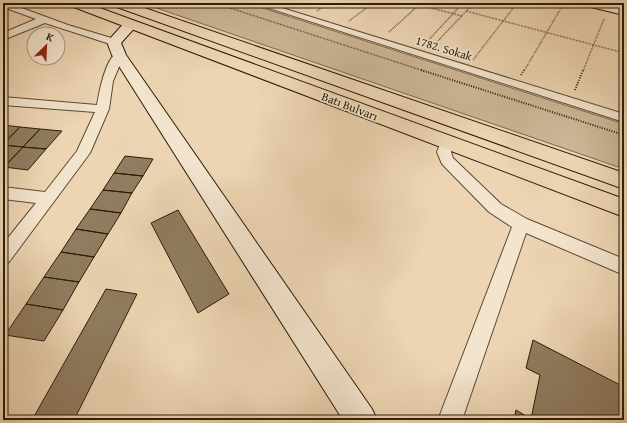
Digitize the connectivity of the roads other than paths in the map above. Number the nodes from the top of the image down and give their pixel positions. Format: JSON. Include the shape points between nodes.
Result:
{"nodes":[{"id":1,"x":76,"y":3,"type":"edge"},
{"id":2,"x":118,"y":3,"type":"edge"},
{"id":3,"x":258,"y":3,"type":"edge"},
{"id":4,"x":591,"y":3,"type":"edge"},
{"id":5,"x":3,"y":4,"type":"edge"},
{"id":6,"x":278,"y":6,"type":"edge"},
{"id":7,"x":624,"y":10,"type":"edge"},
{"id":8,"x":45,"y":20,"type":"junction"},
{"id":9,"x":131,"y":24,"type":"junction"},
{"id":10,"x":3,"y":37,"type":"edge"},
{"id":11,"x":116,"y":49,"type":"junction"},
{"id":12,"x":3,"y":101,"type":"edge"},
{"id":13,"x":103,"y":109,"type":"junction"},
{"id":14,"x":624,"y":118,"type":"edge"},
{"id":15,"x":447,"y":142,"type":"junction"},
{"id":16,"x":624,"y":181,"type":"edge"},
{"id":17,"x":3,"y":193,"type":"edge"},
{"id":18,"x":48,"y":198,"type":"junction"},
{"id":19,"x":624,"y":208,"type":"edge"},
{"id":20,"x":521,"y":224,"type":"junction"},
{"id":21,"x":3,"y":257,"type":"edge"},
{"id":22,"x":624,"y":267,"type":"edge"},
{"id":23,"x":361,"y":420,"type":"edge"},
{"id":24,"x":450,"y":420,"type":"edge"}],
"edges":[{"from":1,"to":9,"type":"main road","name":"Batı Bulvarı"},
{"from":2,"to":16,"type":"main road","name":"Batı Bulvarı"},
{"from":3,"to":6,"type":"street","name":"1782. Sokak"},
{"from":4,"to":7,"type":"street"},
{"from":5,"to":8,"type":"street"},
{"from":6,"to":14,"type":"street","name":"1782. Sokak","via":[[338,29]]},
{"from":8,"to":10,"type":"street"},
{"from":8,"to":11,"type":"street"},
{"from":9,"to":11,"type":"street"},
{"from":9,"to":15,"type":"main road","name":"Batı Bulvarı"},
{"from":11,"to":13,"type":"street"},
{"from":11,"to":23,"type":"street"},
{"from":12,"to":13,"type":"street"},
{"from":13,"to":18,"type":"street","via":[[83,153]]},
{"from":15,"to":19,"type":"main road","name":"Batı Bulvarı"},
{"from":15,"to":20,"type":"street","via":[[444,152],[450,164],[495,208]]},
{"from":17,"to":18,"type":"street"},
{"from":18,"to":21,"type":"street"},
{"from":20,"to":22,"type":"street"},
{"from":20,"to":24,"type":"street"}]}
